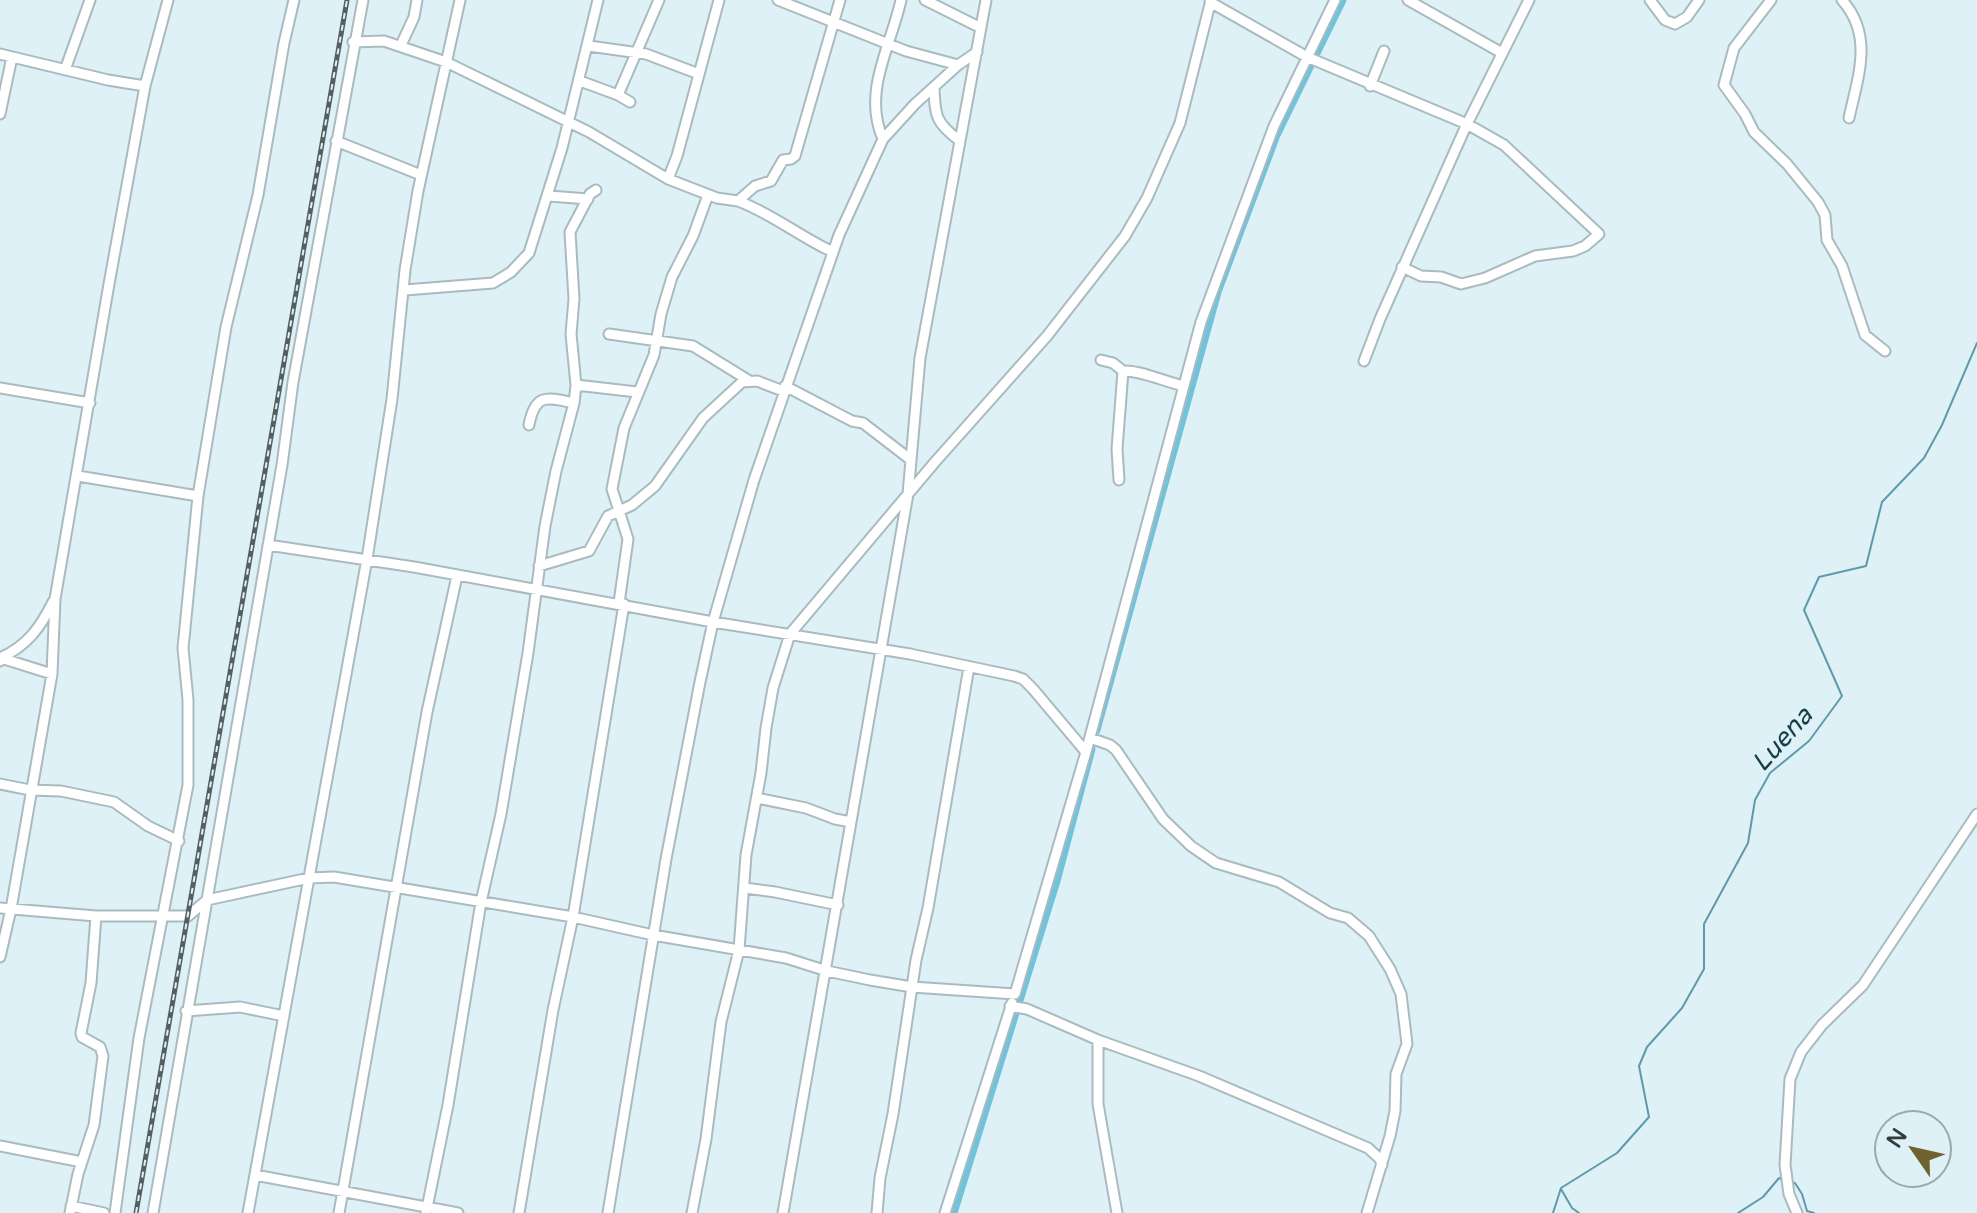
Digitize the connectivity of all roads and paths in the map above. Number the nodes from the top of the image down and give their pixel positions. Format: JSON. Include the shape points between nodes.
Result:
{"nodes":[{"id":1,"x":90,"y":0,"type":"edge"},
{"id":2,"x":168,"y":0,"type":"edge"},
{"id":3,"x":294,"y":0,"type":"edge"},
{"id":4,"x":363,"y":0,"type":"edge"},
{"id":5,"x":417,"y":0,"type":"edge"},
{"id":6,"x":460,"y":0,"type":"edge"},
{"id":7,"x":598,"y":0,"type":"edge"},
{"id":8,"x":659,"y":0,"type":"edge"},
{"id":9,"x":719,"y":0,"type":"edge"},
{"id":10,"x":778,"y":0,"type":"edge"},
{"id":11,"x":840,"y":0,"type":"edge"},
{"id":12,"x":901,"y":0,"type":"edge"},
{"id":13,"x":925,"y":0,"type":"edge"},
{"id":14,"x":986,"y":0,"type":"edge"},
{"id":15,"x":1335,"y":0,"type":"edge"},
{"id":16,"x":1408,"y":0,"type":"edge"},
{"id":17,"x":1529,"y":0,"type":"edge"},
{"id":18,"x":1650,"y":0,"type":"edge"},
{"id":19,"x":1699,"y":0,"type":"edge"},
{"id":20,"x":1771,"y":0,"type":"edge"},
{"id":21,"x":1845,"y":2,"type":"edge"},
{"id":22,"x":1208,"y":4,"type":"edge"},
{"id":23,"x":834,"y":23,"type":"junction"},
{"id":24,"x":981,"y":28,"type":"junction"},
{"id":25,"x":353,"y":42,"type":"junction"},
{"id":26,"x":887,"y":44,"type":"junction"},
{"id":27,"x":401,"y":45,"type":"junction"},
{"id":28,"x":589,"y":46,"type":"junction"},
{"id":29,"x":1384,"y":51,"type":"dead end"},
{"id":30,"x":977,"y":52,"type":"junction"},
{"id":31,"x":635,"y":53,"type":"junction"},
{"id":32,"x":1502,"y":53,"type":"junction"},
{"id":33,"x":0,"y":54,"type":"edge"},
{"id":34,"x":12,"y":57,"type":"junction"},
{"id":35,"x":1307,"y":57,"type":"junction"},
{"id":36,"x":446,"y":62,"type":"junction"},
{"id":37,"x":958,"y":65,"type":"junction"},
{"id":38,"x":65,"y":70,"type":"junction"},
{"id":39,"x":699,"y":74,"type":"junction"},
{"id":40,"x":580,"y":81,"type":"junction"},
{"id":41,"x":145,"y":86,"type":"junction"},
{"id":42,"x":1370,"y":86,"type":"junction"},
{"id":43,"x":934,"y":88,"type":"junction"},
{"id":44,"x":618,"y":95,"type":"junction"},
{"id":45,"x":630,"y":102,"type":"dead end"},
{"id":46,"x":0,"y":114,"type":"edge"},
{"id":47,"x":1849,"y":118,"type":"dead end"},
{"id":48,"x":569,"y":123,"type":"junction"},
{"id":49,"x":1467,"y":124,"type":"junction"},
{"id":50,"x":883,"y":139,"type":"junction"},
{"id":51,"x":336,"y":141,"type":"junction"},
{"id":52,"x":960,"y":141,"type":"junction"},
{"id":53,"x":421,"y":175,"type":"junction"},
{"id":54,"x":668,"y":179,"type":"junction"},
{"id":55,"x":596,"y":190,"type":"dead end"},
{"id":56,"x":708,"y":195,"type":"junction"},
{"id":57,"x":549,"y":196,"type":"junction"},
{"id":58,"x":588,"y":199,"type":"junction"},
{"id":59,"x":738,"y":201,"type":"junction"},
{"id":60,"x":833,"y":252,"type":"junction"},
{"id":61,"x":1402,"y":267,"type":"junction"},
{"id":62,"x":405,"y":290,"type":"junction"},
{"id":63,"x":609,"y":334,"type":"dead end"},
{"id":64,"x":656,"y":341,"type":"junction"},
{"id":65,"x":1885,"y":351,"type":"dead end"},
{"id":66,"x":1101,"y":360,"type":"dead end"},
{"id":67,"x":1364,"y":361,"type":"dead end"},
{"id":68,"x":1123,"y":371,"type":"junction"},
{"id":69,"x":748,"y":380,"type":"junction"},
{"id":70,"x":576,"y":385,"type":"junction"},
{"id":71,"x":1184,"y":386,"type":"junction"},
{"id":72,"x":0,"y":388,"type":"edge"},
{"id":73,"x":784,"y":389,"type":"junction"},
{"id":74,"x":637,"y":392,"type":"junction"},
{"id":75,"x":90,"y":403,"type":"junction"},
{"id":76,"x":574,"y":403,"type":"junction"},
{"id":77,"x":529,"y":425,"type":"dead end"},
{"id":78,"x":911,"y":460,"type":"junction"},
{"id":79,"x":78,"y":476,"type":"junction"},
{"id":80,"x":1119,"y":480,"type":"dead end"},
{"id":81,"x":908,"y":494,"type":"junction"},
{"id":82,"x":198,"y":496,"type":"junction"},
{"id":83,"x":618,"y":511,"type":"junction"},
{"id":84,"x":268,"y":545,"type":"junction"},
{"id":85,"x":367,"y":559,"type":"junction"},
{"id":86,"x":539,"y":566,"type":"junction"},
{"id":87,"x":457,"y":576,"type":"junction"},
{"id":88,"x":535,"y":588,"type":"junction"},
{"id":89,"x":55,"y":599,"type":"junction"},
{"id":90,"x":622,"y":604,"type":"junction"},
{"id":91,"x":713,"y":622,"type":"junction"},
{"id":92,"x":790,"y":634,"type":"junction"},
{"id":93,"x":881,"y":650,"type":"junction"},
{"id":94,"x":0,"y":659,"type":"edge"},
{"id":95,"x":969,"y":667,"type":"junction"},
{"id":96,"x":52,"y":674,"type":"junction"},
{"id":97,"x":1090,"y":738,"type":"junction"},
{"id":98,"x":1086,"y":752,"type":"junction"},
{"id":99,"x":0,"y":784,"type":"edge"},
{"id":100,"x":30,"y":790,"type":"junction"},
{"id":101,"x":757,"y":798,"type":"junction"},
{"id":102,"x":1977,"y":814,"type":"edge"},
{"id":103,"x":851,"y":822,"type":"junction"},
{"id":104,"x":179,"y":841,"type":"junction"},
{"id":105,"x":309,"y":878,"type":"junction"},
{"id":106,"x":396,"y":887,"type":"junction"},
{"id":107,"x":745,"y":888,"type":"junction"},
{"id":108,"x":207,"y":900,"type":"junction"},
{"id":109,"x":481,"y":902,"type":"junction"},
{"id":110,"x":838,"y":905,"type":"junction"},
{"id":111,"x":0,"y":908,"type":"edge"},
{"id":112,"x":11,"y":909,"type":"junction"},
{"id":113,"x":96,"y":916,"type":"junction"},
{"id":114,"x":573,"y":917,"type":"junction"},
{"id":115,"x":163,"y":918,"type":"junction"},
{"id":116,"x":653,"y":935,"type":"junction"},
{"id":117,"x":739,"y":950,"type":"junction"},
{"id":118,"x":0,"y":957,"type":"edge"},
{"id":119,"x":827,"y":971,"type":"junction"},
{"id":120,"x":912,"y":987,"type":"junction"},
{"id":121,"x":1015,"y":994,"type":"junction"},
{"id":122,"x":1010,"y":1006,"type":"junction"},
{"id":123,"x":186,"y":1011,"type":"junction"},
{"id":124,"x":284,"y":1016,"type":"junction"},
{"id":125,"x":1098,"y":1040,"type":"junction"},
{"id":126,"x":0,"y":1146,"type":"edge"},
{"id":127,"x":82,"y":1162,"type":"junction"},
{"id":128,"x":1382,"y":1165,"type":"junction"},
{"id":129,"x":255,"y":1175,"type":"junction"},
{"id":130,"x":343,"y":1190,"type":"junction"},
{"id":131,"x":70,"y":1209,"type":"edge"},
{"id":132,"x":427,"y":1210,"type":"edge"},
{"id":133,"x":104,"y":1213,"type":"edge"},
{"id":134,"x":115,"y":1213,"type":"edge"},
{"id":135,"x":153,"y":1213,"type":"edge"},
{"id":136,"x":248,"y":1213,"type":"edge"},
{"id":137,"x":339,"y":1213,"type":"edge"},
{"id":138,"x":458,"y":1213,"type":"edge"},
{"id":139,"x":519,"y":1213,"type":"edge"},
{"id":140,"x":608,"y":1213,"type":"edge"},
{"id":141,"x":692,"y":1213,"type":"edge"},
{"id":142,"x":783,"y":1213,"type":"edge"},
{"id":143,"x":877,"y":1213,"type":"edge"},
{"id":144,"x":945,"y":1213,"type":"edge"},
{"id":145,"x":1117,"y":1213,"type":"edge"},
{"id":146,"x":1367,"y":1213,"type":"edge"},
{"id":147,"x":1797,"y":1213,"type":"edge"}],
"edges":[{"from":1,"to":38,"type":"street"},
{"from":2,"to":41,"type":"street"},
{"from":3,"to":82,"type":"street","via":[[258,195],[226,327]]},
{"from":4,"to":25,"type":"street"},
{"from":5,"to":27,"type":"street"},
{"from":6,"to":36,"type":"street"},
{"from":7,"to":28,"type":"street"},
{"from":8,"to":31,"type":"street"},
{"from":9,"to":39,"type":"street"},
{"from":10,"to":23,"type":"street"},
{"from":11,"to":23,"type":"street"},
{"from":12,"to":26,"type":"street"},
{"from":13,"to":24,"type":"street"},
{"from":14,"to":24,"type":"street"},
{"from":15,"to":35,"type":"street"},
{"from":16,"to":32,"type":"street"},
{"from":17,"to":32,"type":"street"},
{"from":18,"to":19,"type":"street","via":[[1665,20],[1675,24]]},
{"from":20,"to":65,"type":"street","via":[[1734,48],[1724,85],[1754,132],[1818,202],[1827,240],[1842,266],[1865,335]]},
{"from":21,"to":47,"type":"street","via":[[1861,37]]},
{"from":22,"to":35,"type":"street"},
{"from":22,"to":81,"type":"street","via":[[1180,123],[1125,236],[1047,336]]},
{"from":23,"to":26,"type":"street"},
{"from":23,"to":59,"type":"street","via":[[795,156],[783,160],[771,181],[755,186]]},
{"from":24,"to":30,"type":"street"},
{"from":25,"to":27,"type":"street"},
{"from":25,"to":51,"type":"street"},
{"from":26,"to":37,"type":"street"},
{"from":26,"to":50,"type":"street","via":[[874,103]]},
{"from":27,"to":36,"type":"street"},
{"from":28,"to":31,"type":"street"},
{"from":28,"to":40,"type":"street"},
{"from":29,"to":42,"type":"street"},
{"from":30,"to":37,"type":"street"},
{"from":30,"to":52,"type":"street"},
{"from":31,"to":39,"type":"street"},
{"from":31,"to":44,"type":"street"},
{"from":32,"to":49,"type":"street"},
{"from":33,"to":34,"type":"street"},
{"from":34,"to":38,"type":"street"},
{"from":34,"to":46,"type":"street"},
{"from":35,"to":42,"type":"street"},
{"from":35,"to":71,"type":"street","via":[[1274,126],[1222,262]]},
{"from":36,"to":48,"type":"street"},
{"from":36,"to":53,"type":"street"},
{"from":37,"to":43,"type":"street"},
{"from":38,"to":41,"type":"street"},
{"from":39,"to":54,"type":"street"},
{"from":40,"to":44,"type":"street"},
{"from":40,"to":48,"type":"street"},
{"from":41,"to":75,"type":"street"},
{"from":42,"to":49,"type":"street"},
{"from":43,"to":50,"type":"street"},
{"from":43,"to":52,"type":"street","via":[[939,125]]},
{"from":44,"to":45,"type":"street"},
{"from":48,"to":54,"type":"street"},
{"from":48,"to":57,"type":"street"},
{"from":49,"to":61,"type":"street"},
{"from":49,"to":61,"type":"street","via":[[1504,145],[1599,234],[1573,251],[1535,256],[1461,284]]},
{"from":50,"to":60,"type":"street"},
{"from":51,"to":53,"type":"street"},
{"from":51,"to":84,"type":"street"},
{"from":52,"to":78,"type":"street","via":[[920,358]]},
{"from":53,"to":62,"type":"street"},
{"from":54,"to":56,"type":"street"},
{"from":55,"to":58,"type":"street"},
{"from":56,"to":59,"type":"street"},
{"from":56,"to":64,"type":"street","via":[[672,277]]},
{"from":57,"to":58,"type":"street"},
{"from":57,"to":62,"type":"street","via":[[529,253],[500,280]]},
{"from":58,"to":70,"type":"street","via":[[570,232]]},
{"from":59,"to":60,"type":"street"},
{"from":60,"to":73,"type":"street"},
{"from":61,"to":67,"type":"street"},
{"from":62,"to":85,"type":"street"},
{"from":63,"to":64,"type":"street"},
{"from":64,"to":69,"type":"street","via":[[693,346]]},
{"from":64,"to":74,"type":"street"},
{"from":66,"to":68,"type":"street"},
{"from":68,"to":71,"type":"street"},
{"from":68,"to":80,"type":"street"},
{"from":69,"to":73,"type":"street"},
{"from":69,"to":83,"type":"street","via":[[703,418],[655,486]]},
{"from":70,"to":74,"type":"street"},
{"from":70,"to":76,"type":"street"},
{"from":71,"to":97,"type":"street"},
{"from":72,"to":75,"type":"street"},
{"from":73,"to":78,"type":"street","via":[[863,423]]},
{"from":73,"to":91,"type":"street"},
{"from":74,"to":83,"type":"street","via":[[613,480]]},
{"from":75,"to":79,"type":"street"},
{"from":76,"to":77,"type":"street","via":[[542,399]]},
{"from":76,"to":86,"type":"street"},
{"from":78,"to":81,"type":"street"},
{"from":79,"to":82,"type":"street"},
{"from":79,"to":89,"type":"street"},
{"from":81,"to":92,"type":"street"},
{"from":81,"to":93,"type":"street"},
{"from":82,"to":104,"type":"street","via":[[184,611],[188,785]]},
{"from":83,"to":86,"type":"street","via":[[608,516],[589,551]]},
{"from":83,"to":90,"type":"street","via":[[628,539]]},
{"from":84,"to":85,"type":"street"},
{"from":84,"to":108,"type":"street"},
{"from":85,"to":87,"type":"street"},
{"from":85,"to":105,"type":"street"},
{"from":86,"to":88,"type":"street"},
{"from":87,"to":88,"type":"street"},
{"from":87,"to":106,"type":"street"},
{"from":88,"to":90,"type":"street"},
{"from":88,"to":109,"type":"street","via":[[501,814]]},
{"from":89,"to":94,"type":"street","via":[[32,638]]},
{"from":89,"to":96,"type":"street"},
{"from":90,"to":91,"type":"street"},
{"from":90,"to":114,"type":"street"},
{"from":91,"to":92,"type":"street"},
{"from":91,"to":116,"type":"street"},
{"from":92,"to":93,"type":"street"},
{"from":92,"to":101,"type":"street","via":[[773,688]]},
{"from":93,"to":95,"type":"street"},
{"from":93,"to":103,"type":"street"},
{"from":94,"to":96,"type":"street"},
{"from":95,"to":98,"type":"street","via":[[1023,679]]},
{"from":95,"to":120,"type":"street"},
{"from":96,"to":100,"type":"street"},
{"from":97,"to":98,"type":"street"},
{"from":97,"to":128,"type":"street","via":[[1116,750],[1163,819],[1191,846],[1216,863],[1279,882],[1348,918],[1378,949],[1399,987],[1407,1035]]},
{"from":98,"to":121,"type":"street"},
{"from":99,"to":100,"type":"street"},
{"from":100,"to":104,"type":"street","via":[[114,802]]},
{"from":100,"to":112,"type":"street"},
{"from":101,"to":103,"type":"street"},
{"from":101,"to":107,"type":"street"},
{"from":102,"to":147,"type":"street","via":[[1863,985],[1801,1052],[1790,1079],[1785,1165]]},
{"from":103,"to":110,"type":"street"},
{"from":104,"to":115,"type":"street"},
{"from":105,"to":106,"type":"street"},
{"from":105,"to":108,"type":"street"},
{"from":105,"to":124,"type":"street"},
{"from":106,"to":109,"type":"street"},
{"from":106,"to":130,"type":"street"},
{"from":107,"to":110,"type":"street"},
{"from":107,"to":117,"type":"street"},
{"from":108,"to":115,"type":"street","via":[[188,916]]},
{"from":108,"to":123,"type":"street"},
{"from":109,"to":114,"type":"street"},
{"from":109,"to":132,"type":"street"},
{"from":110,"to":119,"type":"street"},
{"from":111,"to":112,"type":"street"},
{"from":112,"to":113,"type":"street"},
{"from":112,"to":118,"type":"street"},
{"from":113,"to":115,"type":"street"},
{"from":113,"to":127,"type":"street","via":[[81,1033],[100,1047],[103,1056],[94,1125]]},
{"from":114,"to":116,"type":"street"},
{"from":114,"to":139,"type":"street"},
{"from":115,"to":134,"type":"street","via":[[139,1038]]},
{"from":116,"to":117,"type":"street"},
{"from":116,"to":140,"type":"street"},
{"from":117,"to":119,"type":"street"},
{"from":117,"to":141,"type":"street","via":[[721,1022]]},
{"from":119,"to":120,"type":"street"},
{"from":119,"to":142,"type":"street"},
{"from":120,"to":121,"type":"street"},
{"from":120,"to":143,"type":"street"},
{"from":121,"to":122,"type":"street"},
{"from":122,"to":125,"type":"street"},
{"from":122,"to":144,"type":"street"},
{"from":123,"to":124,"type":"street","via":[[240,1007]]},
{"from":123,"to":135,"type":"street"},
{"from":124,"to":129,"type":"street"},
{"from":125,"to":128,"type":"street","via":[[1199,1076],[1368,1148]]},
{"from":125,"to":145,"type":"street","via":[[1098,1104]]},
{"from":126,"to":127,"type":"street"},
{"from":127,"to":131,"type":"street"},
{"from":128,"to":146,"type":"street"},
{"from":129,"to":130,"type":"street"},
{"from":129,"to":136,"type":"street"},
{"from":130,"to":132,"type":"street"},
{"from":130,"to":137,"type":"street"},
{"from":131,"to":133,"type":"street"},
{"from":132,"to":138,"type":"street"}]}
